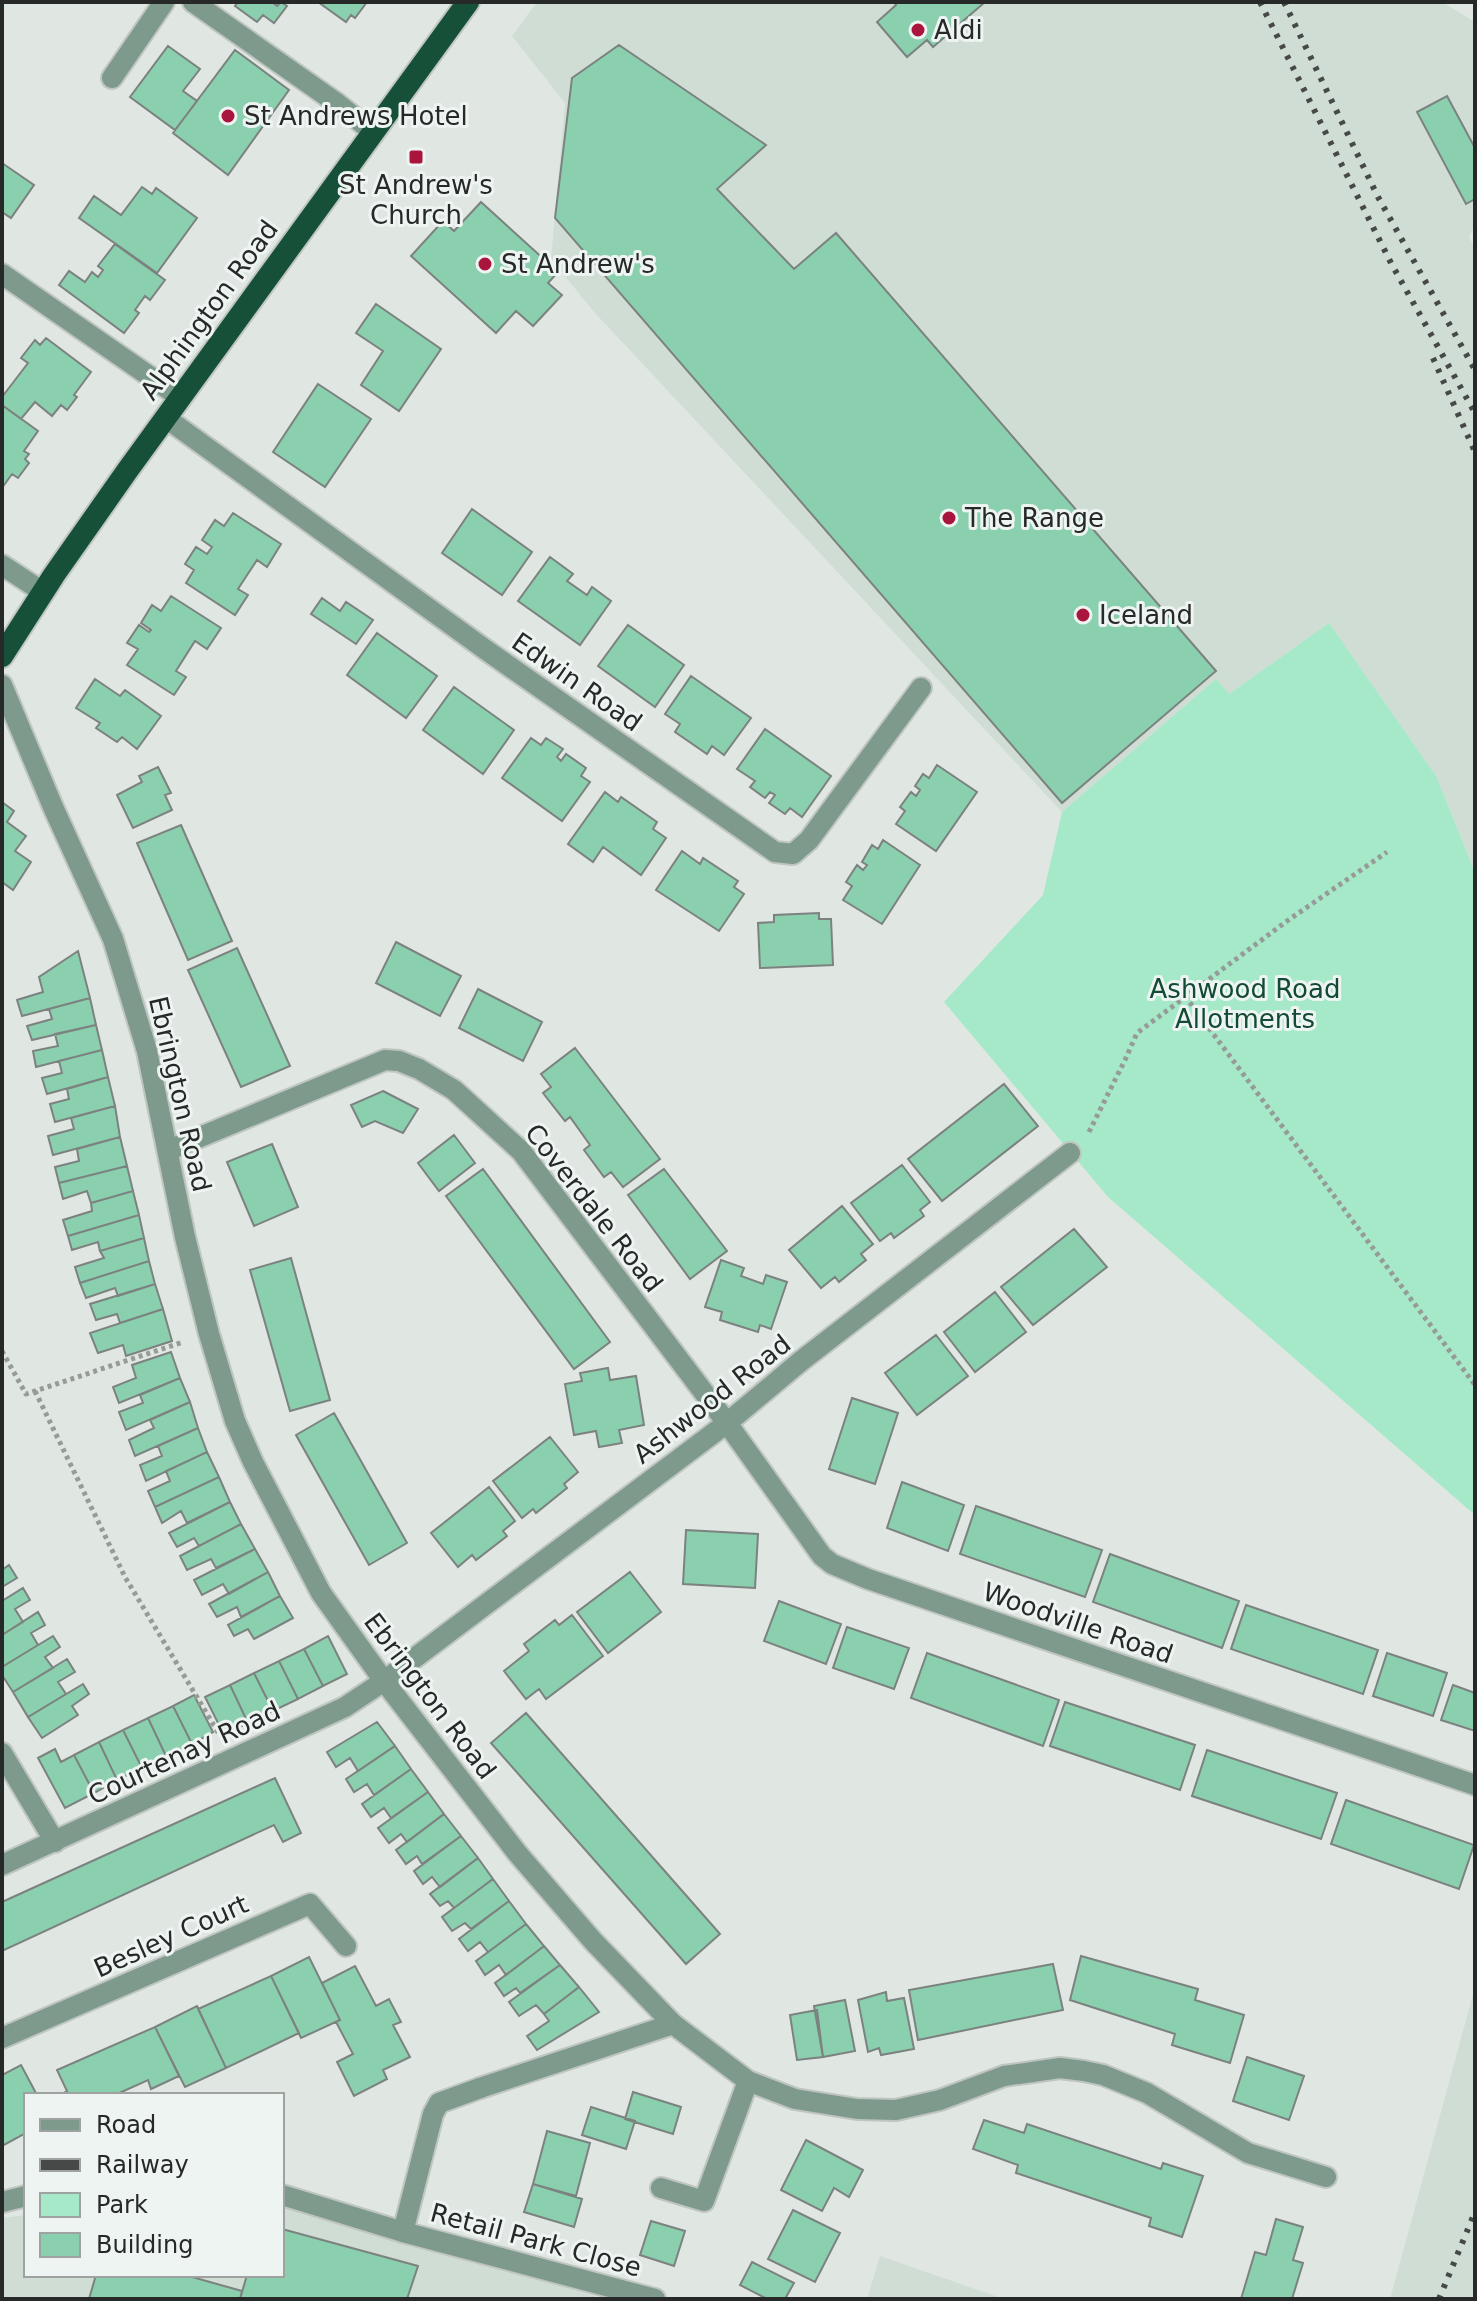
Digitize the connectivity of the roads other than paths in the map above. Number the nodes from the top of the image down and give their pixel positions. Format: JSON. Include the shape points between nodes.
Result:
{"nodes":[{"id":1,"x":164,"y":2,"type":"edge"},
{"id":2,"x":193,"y":2,"type":"edge"},
{"id":3,"x":468,"y":2,"type":"edge"},
{"id":4,"x":112,"y":78,"type":"dead end"},
{"id":5,"x":373,"y":132,"type":"junction"},
{"id":6,"x":2,"y":274,"type":"edge"},
{"id":7,"x":181,"y":398,"type":"junction"},
{"id":8,"x":166,"y":418,"type":"junction"},
{"id":9,"x":2,"y":565,"type":"edge"},
{"id":10,"x":43,"y":592,"type":"junction"},
{"id":11,"x":2,"y":656,"type":"edge"},
{"id":12,"x":2,"y":685,"type":"edge"},
{"id":13,"x":921,"y":688,"type":"dead end"},
{"id":14,"x":169,"y":1150,"type":"junction"},
{"id":15,"x":1070,"y":1153,"type":"road end"},
{"id":16,"x":727,"y":1423,"type":"junction"},
{"id":17,"x":384,"y":1681,"type":"junction"},
{"id":18,"x":2,"y":1753,"type":"edge"},
{"id":19,"x":1475,"y":1785,"type":"edge"},
{"id":20,"x":55,"y":1842,"type":"junction"},
{"id":21,"x":2,"y":1865,"type":"edge"},
{"id":22,"x":346,"y":1946,"type":"dead end"},
{"id":23,"x":673,"y":2024,"type":"junction"},
{"id":24,"x":2,"y":2038,"type":"edge"},
{"id":25,"x":748,"y":2081,"type":"junction"},
{"id":26,"x":1326,"y":2177,"type":"dead end"},
{"id":27,"x":661,"y":2188,"type":"dead end"},
{"id":28,"x":24,"y":2196,"type":"edge"},
{"id":29,"x":284,"y":2196,"type":"edge"},
{"id":30,"x":2,"y":2202,"type":"edge"},
{"id":31,"x":403,"y":2232,"type":"junction"},
{"id":32,"x":655,"y":2299,"type":"edge"}],
"edges":[{"from":1,"to":4,"type":"street"},
{"from":2,"to":5,"type":"street"},
{"from":3,"to":5,"type":"highway","name":"Alphington Road"},
{"from":5,"to":7,"type":"highway","name":"Alphington Road"},
{"from":6,"to":7,"type":"street"},
{"from":7,"to":8,"type":"highway","name":"Alphington Road"},
{"from":8,"to":10,"type":"highway","name":"Alphington Road"},
{"from":8,"to":13,"type":"street","name":"Edwin Road","via":[[775,852],[793,854],[809,840]]},
{"from":9,"to":10,"type":"street"},
{"from":10,"to":11,"type":"highway","name":"Alphington Road"},
{"from":12,"to":14,"type":"street","name":"Ebrington Road","via":[[113,939],[147,1051]]},
{"from":14,"to":16,"type":"street","name":"Coverdale Road","via":[[385,1060],[419,1069],[454,1090],[521,1151]]},
{"from":14,"to":17,"type":"street","name":"Ebrington Road","via":[[185,1237],[235,1421],[321,1593]]},
{"from":15,"to":16,"type":"street","name":"Ashwood Road"},
{"from":16,"to":17,"type":"street","name":"Ashwood Road"},
{"from":16,"to":19,"type":"street","name":"Woodville Road","via":[[832,1564]]},
{"from":17,"to":20,"type":"street","name":"Courtenay Road","via":[[345,1707]]},
{"from":17,"to":23,"type":"street","name":"Ebrington Road","via":[[518,1854]]},
{"from":18,"to":20,"type":"street"},
{"from":20,"to":21,"type":"street","name":"Courtenay Road"},
{"from":22,"to":24,"type":"street","name":"Besley Court","via":[[310,1904]]},
{"from":23,"to":25,"type":"street","name":"Ebrington Road"},
{"from":23,"to":31,"type":"street","name":"Retail Park Close","via":[[439,2103]]},
{"from":25,"to":26,"type":"street","name":"Ebrington Road","via":[[795,2099],[896,2110],[1004,2076],[1060,2068],[1084,2071],[1147,2093],[1248,2153]]},
{"from":25,"to":27,"type":"street","via":[[704,2201]]},
{"from":28,"to":30,"type":"street"},
{"from":29,"to":31,"type":"street","name":"Retail Park Close"},
{"from":31,"to":32,"type":"street","name":"Retail Park Close"}]}
